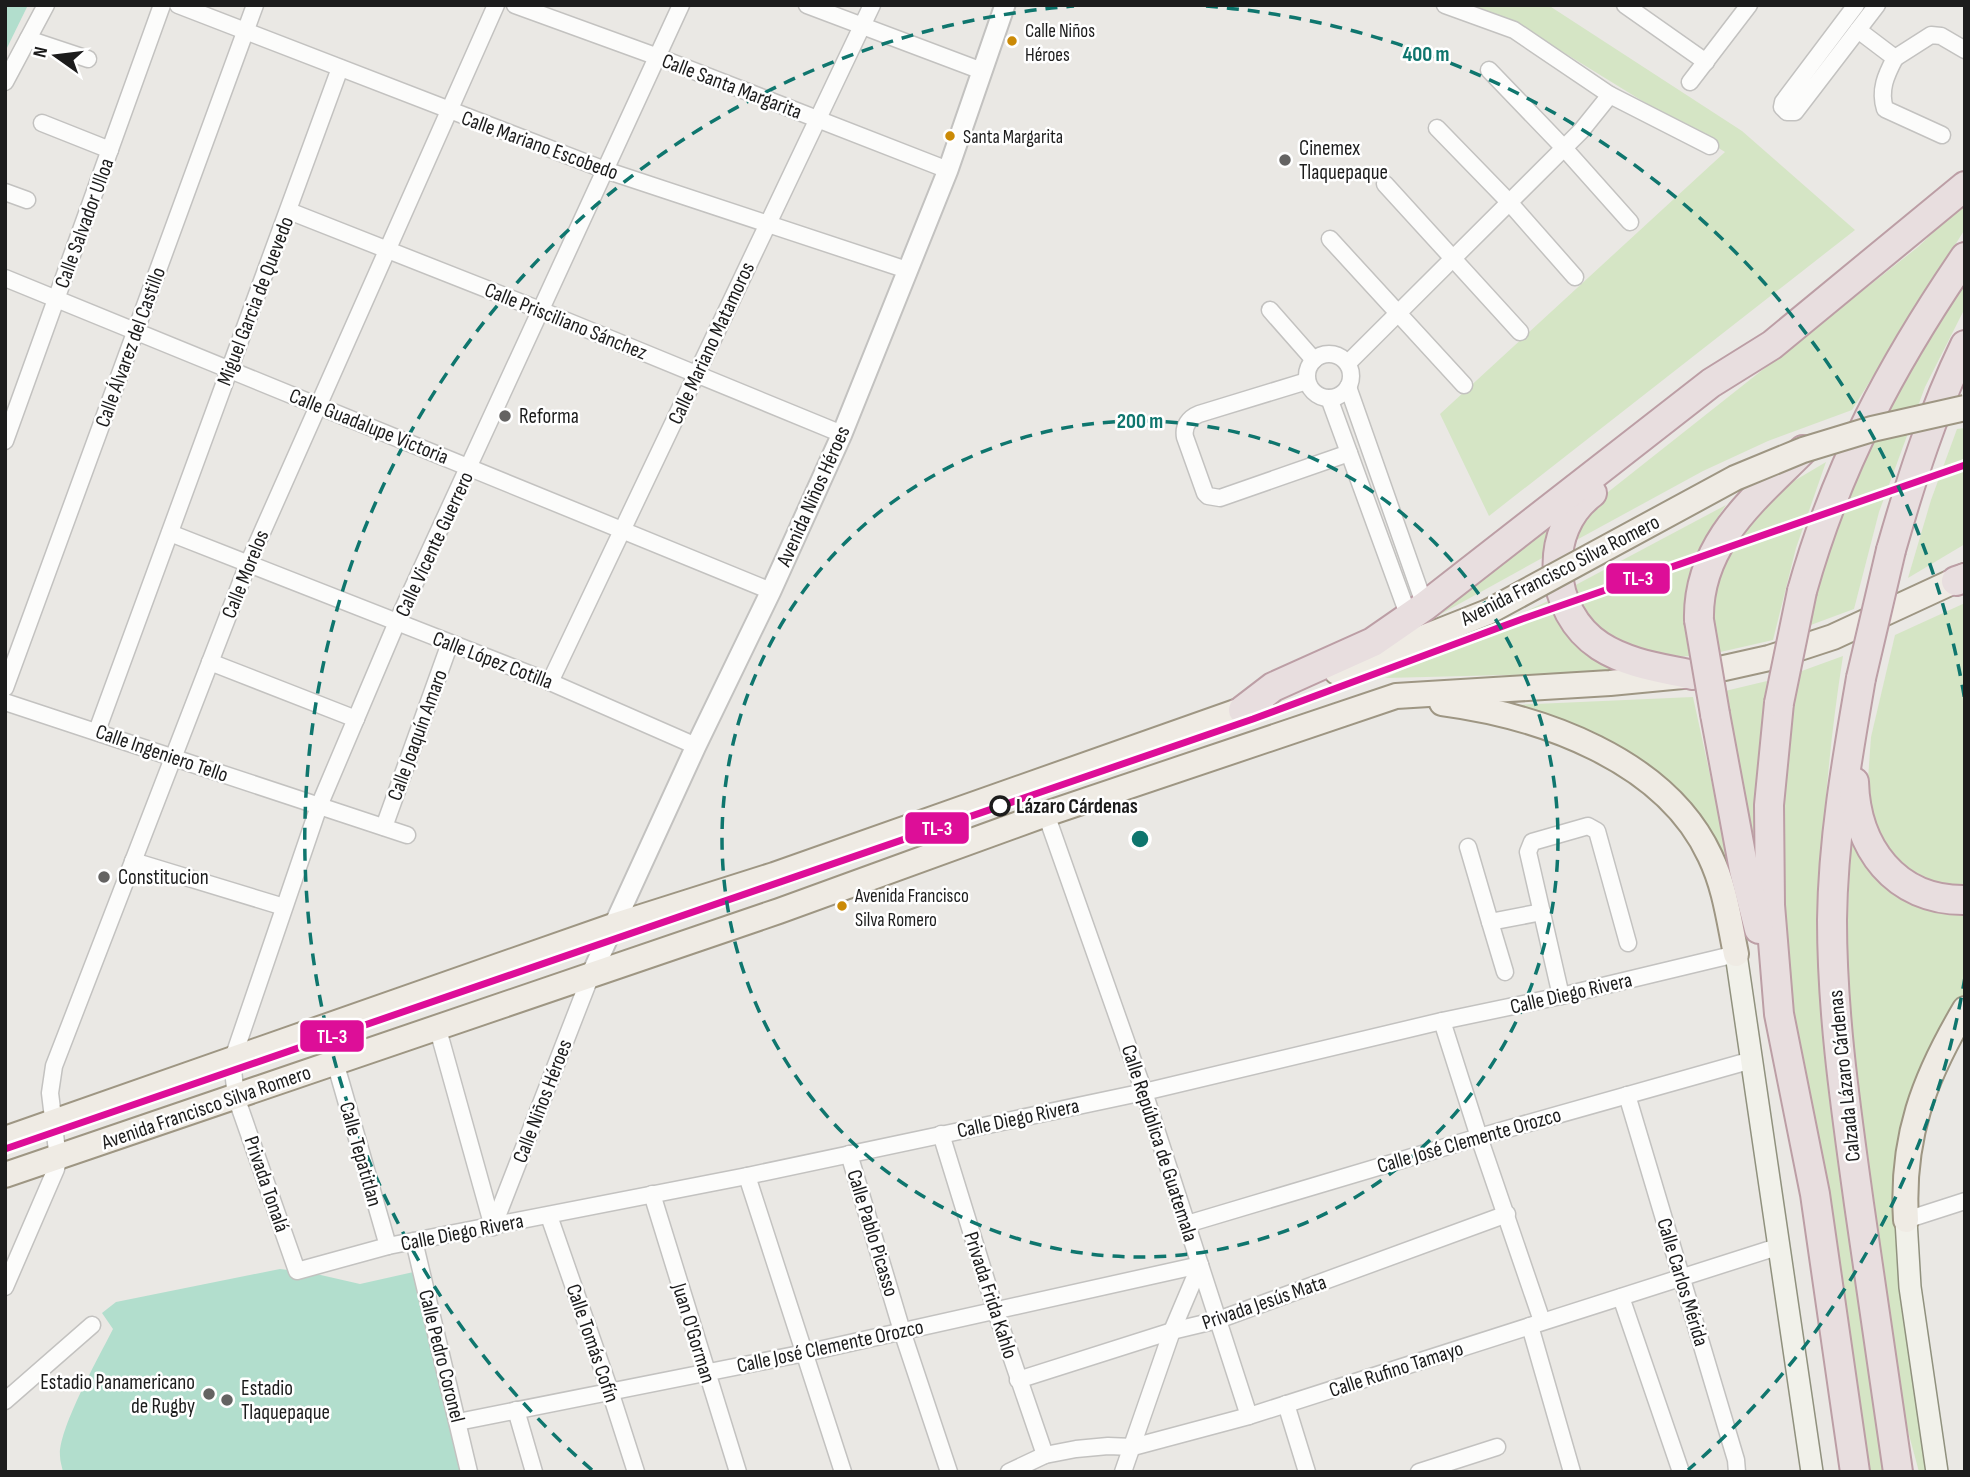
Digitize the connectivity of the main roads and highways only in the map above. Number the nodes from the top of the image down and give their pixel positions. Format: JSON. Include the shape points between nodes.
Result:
{"nodes":[{"id":1,"x":1965,"y":186,"type":"edge"},
{"id":2,"x":1965,"y":257,"type":"edge"},
{"id":3,"x":1772,"y":345,"type":"junction"},
{"id":4,"x":1965,"y":345,"type":"edge"},
{"id":5,"x":1965,"y":408,"type":"edge"},
{"id":6,"x":1803,"y":450,"type":"junction"},
{"id":7,"x":1962,"y":578,"type":"edge"},
{"id":8,"x":1693,"y":675,"type":"junction"},
{"id":9,"x":1396,"y":696,"type":"junction"},
{"id":10,"x":1243,"y":710,"type":"junction"},
{"id":11,"x":1852,"y":729,"type":"junction"},
{"id":12,"x":1965,"y":900,"type":"edge"},
{"id":13,"x":1736,"y":954,"type":"joint"},
{"id":14,"x":1965,"y":1009,"type":"edge"},
{"id":15,"x":1779,"y":1014,"type":"junction"},
{"id":16,"x":5,"y":1139,"type":"edge"},
{"id":17,"x":5,"y":1175,"type":"edge"},
{"id":18,"x":1906,"y":1220,"type":"joint"},
{"id":19,"x":1839,"y":1355,"type":"junction"},
{"id":20,"x":1889,"y":1411,"type":"junction"},
{"id":21,"x":1812,"y":1472,"type":"edge"},
{"id":22,"x":1844,"y":1472,"type":"edge"},
{"id":23,"x":1855,"y":1472,"type":"edge"},
{"id":24,"x":1898,"y":1472,"type":"edge"},
{"id":25,"x":1907,"y":1472,"type":"edge"},
{"id":26,"x":1937,"y":1472,"type":"edge"}],
"edges":[{"from":1,"to":3,"type":"highway"},
{"from":2,"to":15,"type":"highway","name":"Calzada Lázaro Cárdenas","bridge":true,"via":[[1892,371],[1856,443],[1829,505],[1802,591],[1779,703],[1769,805],[1770,905]]},
{"from":3,"to":8,"type":"highway","via":[[1722,396],[1579,503],[1565,524],[1558,547],[1557,570],[1564,597],[1588,637],[1623,657]]},
{"from":3,"to":10,"type":"highway","via":[[1711,383],[1373,642],[1273,687]]},
{"from":4,"to":11,"type":"highway","name":"Calzada Lázaro Cárdenas","bridge":true,"via":[[1912,474]]},
{"from":5,"to":6,"type":"main road","name":"Avenida Francisco Silva Romero","bridge":true},
{"from":6,"to":10,"type":"main road","name":"Avenida Francisco Silva Romero","bridge":true,"via":[[1735,478],[1489,612]]},
{"from":6,"to":15,"type":"highway","bridge":true,"via":[[1735,519],[1710,561],[1699,602],[1744,870]]},
{"from":7,"to":8,"type":"main road","name":"Avenida Francisco Silva Romero","via":[[1833,637],[1769,658]]},
{"from":8,"to":9,"type":"main road","name":"Avenida Francisco Silva Romero"},
{"from":9,"to":13,"type":"main road","via":[[1512,715],[1544,726],[1623,764],[1663,792],[1686,816],[1710,854],[1723,888]]},
{"from":9,"to":17,"type":"main road","name":"Avenida Francisco Silva Romero"},
{"from":10,"to":16,"type":"main road","name":"Avenida Francisco Silva Romero"},
{"from":11,"to":12,"type":"highway","via":[[1856,810],[1874,854],[1916,891]]},
{"from":11,"to":20,"type":"highway","name":"Calzada Lázaro Cárdenas","via":[[1835,843],[1835,1012]]},
{"from":13,"to":21,"type":"main road"},
{"from":14,"to":18,"type":"main road","via":[[1920,1097],[1904,1188]]},
{"from":15,"to":19,"type":"highway","name":"Calzada Lázaro Cárdenas","via":[[1815,1194]]},
{"from":18,"to":26,"type":"main road","via":[[1910,1287]]},
{"from":19,"to":22,"type":"highway"},
{"from":19,"to":23,"type":"highway","name":"Calzada Lázaro Cárdenas"},
{"from":20,"to":24,"type":"highway","name":"Calzada Lázaro Cárdenas"},
{"from":20,"to":25,"type":"highway"}]}
